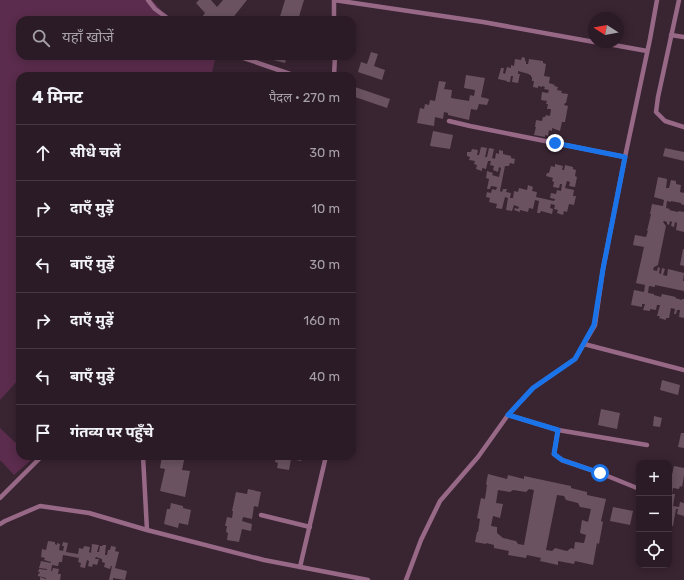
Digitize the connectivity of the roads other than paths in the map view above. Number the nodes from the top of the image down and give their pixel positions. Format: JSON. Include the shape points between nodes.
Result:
{"nodes":[{"id":1,"x":148,"y":0,"type":"edge"},
{"id":2,"x":657,"y":0,"type":"edge"},
{"id":3,"x":679,"y":0,"type":"edge"},
{"id":4,"x":165,"y":16,"type":"edge"},
{"id":5,"x":334,"y":16,"type":"edge"},
{"id":6,"x":671,"y":35,"type":"junction"},
{"id":7,"x":684,"y":37,"type":"edge"},
{"id":8,"x":588,"y":41,"type":"edge"},
{"id":9,"x":624,"y":47,"type":"edge"},
{"id":10,"x":648,"y":51,"type":"junction"},
{"id":11,"x":250,"y":60,"type":"edge"},
{"id":12,"x":335,"y":60,"type":"edge"},
{"id":13,"x":284,"y":72,"type":"edge"},
{"id":14,"x":334,"y":72,"type":"edge"},
{"id":15,"x":449,"y":121,"type":"dead end"},
{"id":16,"x":684,"y":127,"type":"edge"},
{"id":17,"x":625,"y":157,"type":"junction"},
{"id":18,"x":584,"y":344,"type":"junction"},
{"id":19,"x":684,"y":370,"type":"edge"},
{"id":20,"x":508,"y":415,"type":"junction"},
{"id":21,"x":558,"y":430,"type":"junction"},
{"id":22,"x":647,"y":445,"type":"dead end"},
{"id":23,"x":38,"y":460,"type":"edge"},
{"id":24,"x":143,"y":460,"type":"edge"},
{"id":25,"x":325,"y":460,"type":"edge"},
{"id":26,"x":636,"y":488,"type":"edge"},
{"id":27,"x":0,"y":498,"type":"edge"},
{"id":28,"x":261,"y":515,"type":"dead end"},
{"id":29,"x":0,"y":524,"type":"edge"},
{"id":30,"x":310,"y":527,"type":"junction"},
{"id":31,"x":147,"y":530,"type":"junction"},
{"id":32,"x":300,"y":567,"type":"junction"},
{"id":33,"x":368,"y":580,"type":"edge"},
{"id":34,"x":406,"y":580,"type":"edge"}],
"edges":[{"from":1,"to":4,"type":"lane"},
{"from":2,"to":10,"type":"lane"},
{"from":3,"to":6,"type":"lane"},
{"from":5,"to":8,"type":"lane","via":[[334,0]]},
{"from":6,"to":7,"type":"lane"},
{"from":6,"to":16,"type":"lane","via":[[656,112],[665,121]]},
{"from":9,"to":10,"type":"lane"},
{"from":10,"to":17,"type":"lane"},
{"from":11,"to":13,"type":"lane"},
{"from":12,"to":14,"type":"lane"},
{"from":15,"to":17,"type":"lane"},
{"from":17,"to":18,"type":"lane","via":[[594,325]]},
{"from":18,"to":19,"type":"lane"},
{"from":18,"to":20,"type":"lane","via":[[575,359],[533,388]]},
{"from":20,"to":21,"type":"lane"},
{"from":20,"to":34,"type":"lane","via":[[478,457],[440,501],[421,540]]},
{"from":21,"to":22,"type":"lane"},
{"from":21,"to":26,"type":"lane","via":[[554,454],[562,460]]},
{"from":23,"to":27,"type":"lane"},
{"from":24,"to":31,"type":"lane"},
{"from":25,"to":30,"type":"lane"},
{"from":28,"to":30,"type":"lane"},
{"from":29,"to":31,"type":"lane","via":[[40,506],[89,513]]},
{"from":30,"to":32,"type":"lane"},
{"from":31,"to":32,"type":"lane"},
{"from":32,"to":33,"type":"lane"}]}
